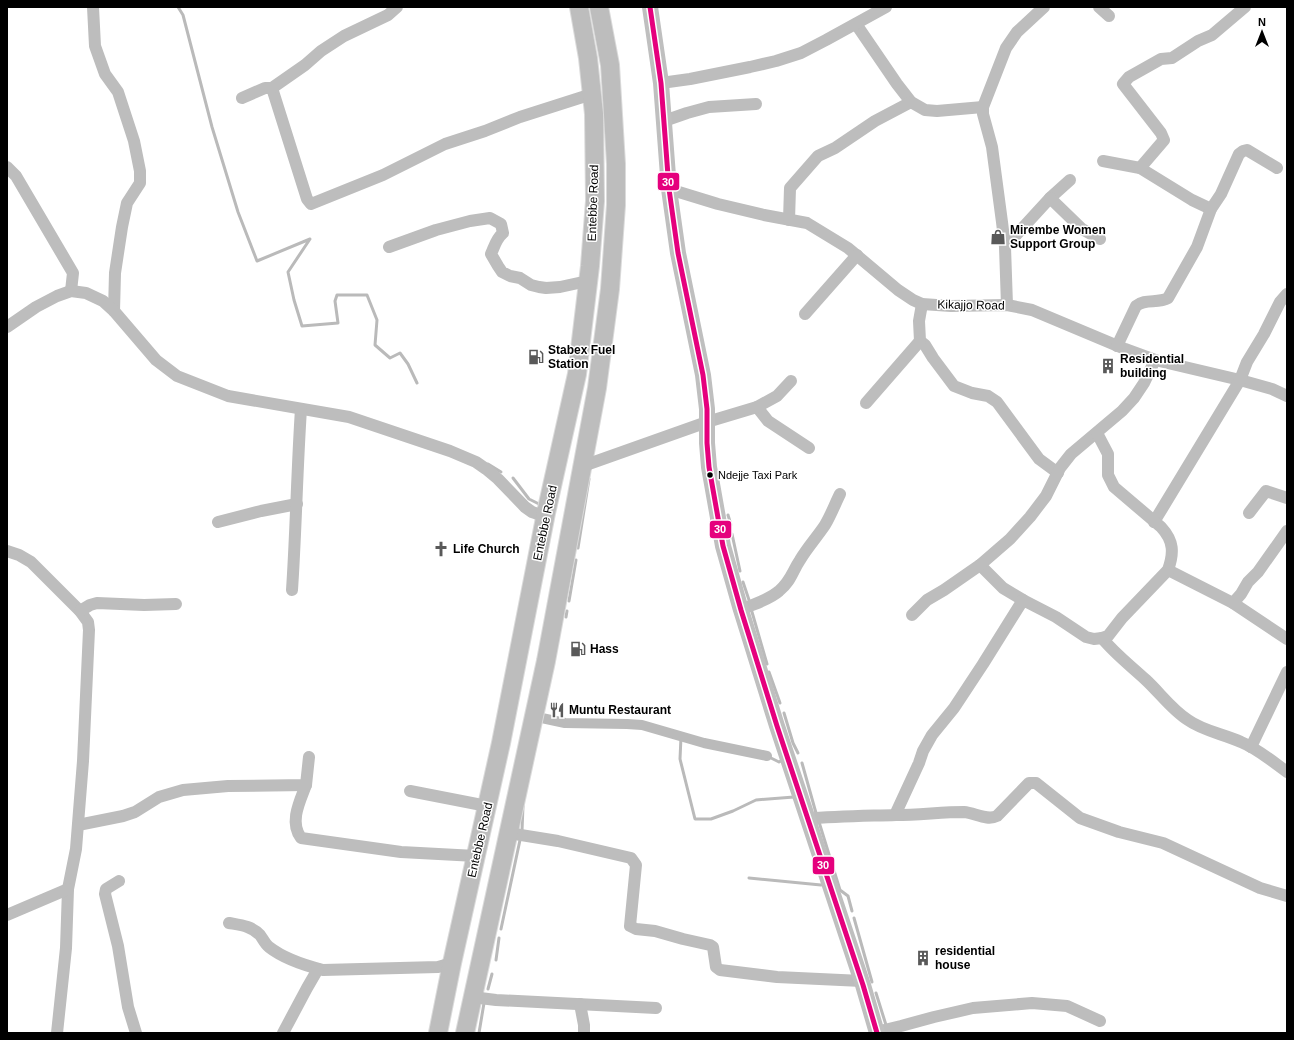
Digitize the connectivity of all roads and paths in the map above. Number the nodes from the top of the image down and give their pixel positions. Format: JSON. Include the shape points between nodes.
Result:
{"nodes":[{"id":1,"x":93,"y":7,"type":"edge"},
{"id":2,"x":397,"y":7,"type":"edge"},
{"id":3,"x":579,"y":7,"type":"edge"},
{"id":4,"x":599,"y":7,"type":"edge"},
{"id":5,"x":650,"y":7,"type":"edge"},
{"id":6,"x":886,"y":7,"type":"edge"},
{"id":7,"x":1044,"y":7,"type":"edge"},
{"id":8,"x":1098,"y":7,"type":"edge"},
{"id":9,"x":1245,"y":7,"type":"edge"},
{"id":10,"x":1109,"y":16,"type":"dead end"},
{"id":11,"x":856,"y":24,"type":"junction"},
{"id":12,"x":661,"y":83,"type":"junction"},
{"id":13,"x":272,"y":88,"type":"junction"},
{"id":14,"x":592,"y":94,"type":"junction"},
{"id":15,"x":242,"y":98,"type":"dead end"},
{"id":16,"x":911,"y":102,"type":"junction"},
{"id":17,"x":756,"y":104,"type":"dead end"},
{"id":18,"x":983,"y":107,"type":"junction"},
{"id":19,"x":664,"y":120,"type":"junction"},
{"id":20,"x":1103,"y":161,"type":"dead end"},
{"id":21,"x":7,"y":167,"type":"edge"},
{"id":22,"x":1140,"y":168,"type":"junction"},
{"id":23,"x":1277,"y":168,"type":"dead end"},
{"id":24,"x":1070,"y":180,"type":"dead end"},
{"id":25,"x":669,"y":189,"type":"junction"},
{"id":26,"x":1050,"y":198,"type":"junction"},
{"id":27,"x":1211,"y":209,"type":"junction"},
{"id":28,"x":789,"y":220,"type":"junction"},
{"id":29,"x":1100,"y":239,"type":"dead end"},
{"id":30,"x":389,"y":247,"type":"dead end"},
{"id":31,"x":1005,"y":247,"type":"junction"},
{"id":32,"x":857,"y":255,"type":"junction"},
{"id":33,"x":588,"y":276,"type":"junction"},
{"id":34,"x":71,"y":291,"type":"junction"},
{"id":35,"x":1287,"y":294,"type":"edge"},
{"id":36,"x":922,"y":304,"type":"junction"},
{"id":37,"x":1007,"y":305,"type":"junction"},
{"id":38,"x":114,"y":312,"type":"junction"},
{"id":39,"x":805,"y":314,"type":"dead end"},
{"id":40,"x":7,"y":327,"type":"edge"},
{"id":41,"x":920,"y":341,"type":"junction"},
{"id":42,"x":1117,"y":346,"type":"junction"},
{"id":43,"x":1155,"y":360,"type":"junction"},
{"id":44,"x":1240,"y":380,"type":"junction"},
{"id":45,"x":791,"y":381,"type":"dead end"},
{"id":46,"x":1287,"y":396,"type":"edge"},
{"id":47,"x":866,"y":403,"type":"dead end"},
{"id":48,"x":757,"y":407,"type":"junction"},
{"id":49,"x":301,"y":409,"type":"junction"},
{"id":50,"x":707,"y":422,"type":"junction"},
{"id":51,"x":1098,"y":433,"type":"junction"},
{"id":52,"x":809,"y":448,"type":"dead end"},
{"id":53,"x":583,"y":466,"type":"junction"},
{"id":54,"x":1058,"y":473,"type":"junction"},
{"id":55,"x":840,"y":494,"type":"dead end"},
{"id":56,"x":1287,"y":498,"type":"edge"},
{"id":57,"x":297,"y":504,"type":"junction"},
{"id":58,"x":546,"y":513,"type":"junction"},
{"id":59,"x":1249,"y":513,"type":"dead end"},
{"id":60,"x":218,"y":522,"type":"dead end"},
{"id":61,"x":1154,"y":522,"type":"junction"},
{"id":62,"x":1287,"y":531,"type":"edge"},
{"id":63,"x":1283,"y":546,"type":"edge"},
{"id":64,"x":7,"y":551,"type":"edge"},
{"id":65,"x":980,"y":565,"type":"junction"},
{"id":66,"x":1168,"y":570,"type":"junction"},
{"id":67,"x":292,"y":590,"type":"dead end"},
{"id":68,"x":1023,"y":600,"type":"junction"},
{"id":69,"x":1234,"y":603,"type":"junction"},
{"id":70,"x":176,"y":604,"type":"dead end"},
{"id":71,"x":741,"y":610,"type":"junction"},
{"id":72,"x":80,"y":611,"type":"junction"},
{"id":73,"x":912,"y":615,"type":"dead end"},
{"id":74,"x":1102,"y":638,"type":"junction"},
{"id":75,"x":1287,"y":639,"type":"edge"},
{"id":76,"x":1287,"y":672,"type":"edge"},
{"id":77,"x":1251,"y":747,"type":"junction"},
{"id":78,"x":309,"y":757,"type":"dead end"},
{"id":79,"x":1287,"y":772,"type":"edge"},
{"id":80,"x":306,"y":786,"type":"junction"},
{"id":81,"x":410,"y":791,"type":"dead end"},
{"id":82,"x":487,"y":806,"type":"junction"},
{"id":83,"x":895,"y":815,"type":"junction"},
{"id":84,"x":807,"y":819,"type":"junction"},
{"id":85,"x":78,"y":825,"type":"junction"},
{"id":86,"x":508,"y":833,"type":"junction"},
{"id":87,"x":476,"y":856,"type":"junction"},
{"id":88,"x":118,"y":881,"type":"dead end"},
{"id":89,"x":68,"y":889,"type":"junction"},
{"id":90,"x":1287,"y":896,"type":"edge"},
{"id":91,"x":7,"y":915,"type":"edge"},
{"id":92,"x":229,"y":923,"type":"dead end"},
{"id":93,"x":452,"y":963,"type":"junction"},
{"id":94,"x":318,"y":969,"type":"junction"},
{"id":95,"x":862,"y":981,"type":"junction"},
{"id":96,"x":472,"y":997,"type":"junction"},
{"id":97,"x":580,"y":1004,"type":"junction"},
{"id":98,"x":656,"y":1008,"type":"dead end"},
{"id":99,"x":1100,"y":1020,"type":"dead end"},
{"id":100,"x":439,"y":1030,"type":"edge"},
{"id":101,"x":876,"y":1032,"type":"edge"},
{"id":102,"x":57,"y":1033,"type":"edge"},
{"id":103,"x":136,"y":1033,"type":"edge"},
{"id":104,"x":283,"y":1033,"type":"edge"},
{"id":105,"x":457,"y":1033,"type":"edge"},
{"id":106,"x":465,"y":1033,"type":"edge"},
{"id":107,"x":584,"y":1033,"type":"edge"}],
"edges":[{"from":1,"to":38,"type":"street","via":[[95,46],[105,74],[118,92],[134,141],[140,171],[140,183],[127,204],[122,227],[115,273]]},
{"from":2,"to":13,"type":"street","via":[[388,15],[344,36]]},
{"from":3,"to":14,"type":"main road","name":"Entebbe Road"},
{"from":4,"to":53,"type":"main road","name":"Entebbe Road","via":[[610,65],[616,205],[610,289],[598,388]]},
{"from":5,"to":12,"type":"street"},
{"from":6,"to":11,"type":"street"},
{"from":7,"to":18,"type":"street","via":[[1017,32],[1006,48]]},
{"from":8,"to":10,"type":"street"},
{"from":9,"to":22,"type":"street","via":[[1212,35],[1172,58],[1161,59],[1129,77],[1123,84],[1164,140]]},
{"from":11,"to":12,"type":"street","via":[[801,53],[776,61]]},
{"from":11,"to":16,"type":"street"},
{"from":12,"to":19,"type":"street"},
{"from":13,"to":14,"type":"street","via":[[306,199],[311,204],[383,175],[445,144]]},
{"from":13,"to":15,"type":"street","via":[[265,88]]},
{"from":14,"to":33,"type":"main road","name":"Entebbe Road","via":[[595,201]]},
{"from":16,"to":18,"type":"street","via":[[925,110],[937,111]]},
{"from":16,"to":28,"type":"street","via":[[818,156],[790,188]]},
{"from":17,"to":19,"type":"street","via":[[709,108]]},
{"from":18,"to":31,"type":"street","via":[[994,159]]},
{"from":19,"to":25,"type":"street"},
{"from":20,"to":22,"type":"street"},
{"from":21,"to":34,"type":"street","via":[[16,176],[73,272]]},
{"from":22,"to":27,"type":"street"},
{"from":23,"to":27,"type":"street","via":[[1247,150],[1243,151],[1239,154],[1221,194]]},
{"from":24,"to":26,"type":"street"},
{"from":25,"to":28,"type":"street","name":"Kikajjo Road","via":[[718,204]]},
{"from":25,"to":50,"type":"street","via":[[678,253],[703,375]]},
{"from":26,"to":29,"type":"street","via":[[1082,229]]},
{"from":26,"to":31,"type":"street"},
{"from":27,"to":42,"type":"street","via":[[1196,247],[1168,298],[1163,301],[1140,302]]},
{"from":28,"to":32,"type":"street","name":"Kikajjo Road","via":[[807,223]]},
{"from":30,"to":33,"type":"street","via":[[470,220],[490,218],[501,224],[503,233],[497,238],[491,254],[502,272],[531,285],[546,288],[583,282]]},
{"from":31,"to":37,"type":"street"},
{"from":32,"to":36,"type":"street","name":"Kikajjo Road","via":[[898,290]]},
{"from":32,"to":39,"type":"street"},
{"from":33,"to":58,"type":"main road","name":"Entebbe Road","via":[[577,374]]},
{"from":34,"to":38,"type":"street","via":[[103,301]]},
{"from":34,"to":40,"type":"street","via":[[36,307]]},
{"from":35,"to":44,"type":"street","via":[[1247,362]]},
{"from":36,"to":37,"type":"street","name":"Kikajjo Road"},
{"from":36,"to":41,"type":"street","via":[[919,322]]},
{"from":37,"to":42,"type":"street","name":"Kikajjo Road","via":[[1032,310]]},
{"from":38,"to":49,"type":"street","via":[[156,360],[177,376],[228,396]]},
{"from":41,"to":47,"type":"street"},
{"from":41,"to":54,"type":"street","via":[[954,386],[988,396],[997,402],[1039,459]]},
{"from":42,"to":43,"type":"street","name":"Kikajjo Road"},
{"from":43,"to":44,"type":"street","name":"Kikajjo Road"},
{"from":43,"to":51,"type":"street","via":[[1134,398]]},
{"from":44,"to":46,"type":"street","name":"Kikajjo Road"},
{"from":44,"to":61,"type":"street"},
{"from":45,"to":48,"type":"street","via":[[777,396]]},
{"from":48,"to":50,"type":"street"},
{"from":48,"to":52,"type":"street","via":[[768,421]]},
{"from":49,"to":57,"type":"street"},
{"from":49,"to":58,"type":"street","via":[[363,421],[476,462],[498,479],[525,507],[544,516]]},
{"from":50,"to":53,"type":"street"},
{"from":50,"to":71,"type":"street","via":[[709,468],[723,546]]},
{"from":51,"to":54,"type":"street","via":[[1071,454]]},
{"from":51,"to":61,"type":"street","via":[[1108,454],[1108,475],[1114,487]]},
{"from":53,"to":86,"type":"main road","name":"Entebbe Road","via":[[546,660]]},
{"from":54,"to":65,"type":"street","via":[[1046,496],[1030,517],[1010,539]]},
{"from":55,"to":71,"type":"street","via":[[825,524],[785,585],[768,598]]},
{"from":56,"to":59,"type":"street","via":[[1266,491]]},
{"from":57,"to":60,"type":"street"},
{"from":57,"to":67,"type":"street"},
{"from":58,"to":82,"type":"main road","name":"Entebbe Road"},
{"from":61,"to":66,"type":"street","via":[[1168,535],[1172,544]]},
{"from":62,"to":63,"type":"street"},
{"from":63,"to":69,"type":"street","via":[[1248,582]]},
{"from":64,"to":72,"type":"street","via":[[30,562]]},
{"from":65,"to":68,"type":"street","via":[[1003,588]]},
{"from":65,"to":73,"type":"street","via":[[927,600]]},
{"from":66,"to":69,"type":"street"},
{"from":66,"to":74,"type":"street","via":[[1108,636]]},
{"from":68,"to":74,"type":"street","via":[[1086,636]]},
{"from":68,"to":83,"type":"street","via":[[954,708],[932,735]]},
{"from":69,"to":75,"type":"street"},
{"from":70,"to":72,"type":"street","via":[[98,603]]},
{"from":71,"to":84,"type":"street"},
{"from":72,"to":85,"type":"street","via":[[88,622],[89,644]]},
{"from":74,"to":77,"type":"street","via":[[1188,720]]},
{"from":76,"to":77,"type":"street"},
{"from":77,"to":79,"type":"street"},
{"from":78,"to":80,"type":"street"},
{"from":80,"to":85,"type":"street","via":[[228,786],[183,790],[159,797],[129,814]]},
{"from":80,"to":87,"type":"street","via":[[296,814],[297,833],[300,838],[401,852]]},
{"from":81,"to":82,"type":"street"},
{"from":82,"to":87,"type":"main road","name":"Entebbe Road"},
{"from":83,"to":84,"type":"street"},
{"from":83,"to":90,"type":"street","via":[[966,812],[994,818],[1029,783],[1036,783],[1080,818],[1119,832],[1163,843],[1260,888]]},
{"from":84,"to":95,"type":"street"},
{"from":85,"to":89,"type":"street"},
{"from":86,"to":95,"type":"street","via":[[558,841],[631,858],[636,864],[630,926],[710,945],[713,947],[716,967],[720,970],[777,977]]},
{"from":86,"to":96,"type":"main road","name":"Entebbe Road"},
{"from":87,"to":93,"type":"main road","name":"Entebbe Road"},
{"from":88,"to":103,"type":"street","via":[[106,889],[105,894],[118,946],[128,1008]]},
{"from":89,"to":91,"type":"street"},
{"from":89,"to":102,"type":"street","via":[[66,948]]},
{"from":92,"to":94,"type":"street","via":[[247,926],[259,934],[275,951]]},
{"from":93,"to":94,"type":"street","via":[[438,967]]},
{"from":93,"to":100,"type":"main road","name":"Entebbe Road"},
{"from":94,"to":104,"type":"street"},
{"from":95,"to":101,"type":"street"},
{"from":96,"to":97,"type":"street"},
{"from":96,"to":106,"type":"main road","name":"Entebbe Road"},
{"from":97,"to":98,"type":"street"},
{"from":97,"to":107,"type":"street"},
{"from":99,"to":101,"type":"street","via":[[1066,1006],[1032,1003],[973,1008]]},
{"from":100,"to":105,"type":"main road"}]}
